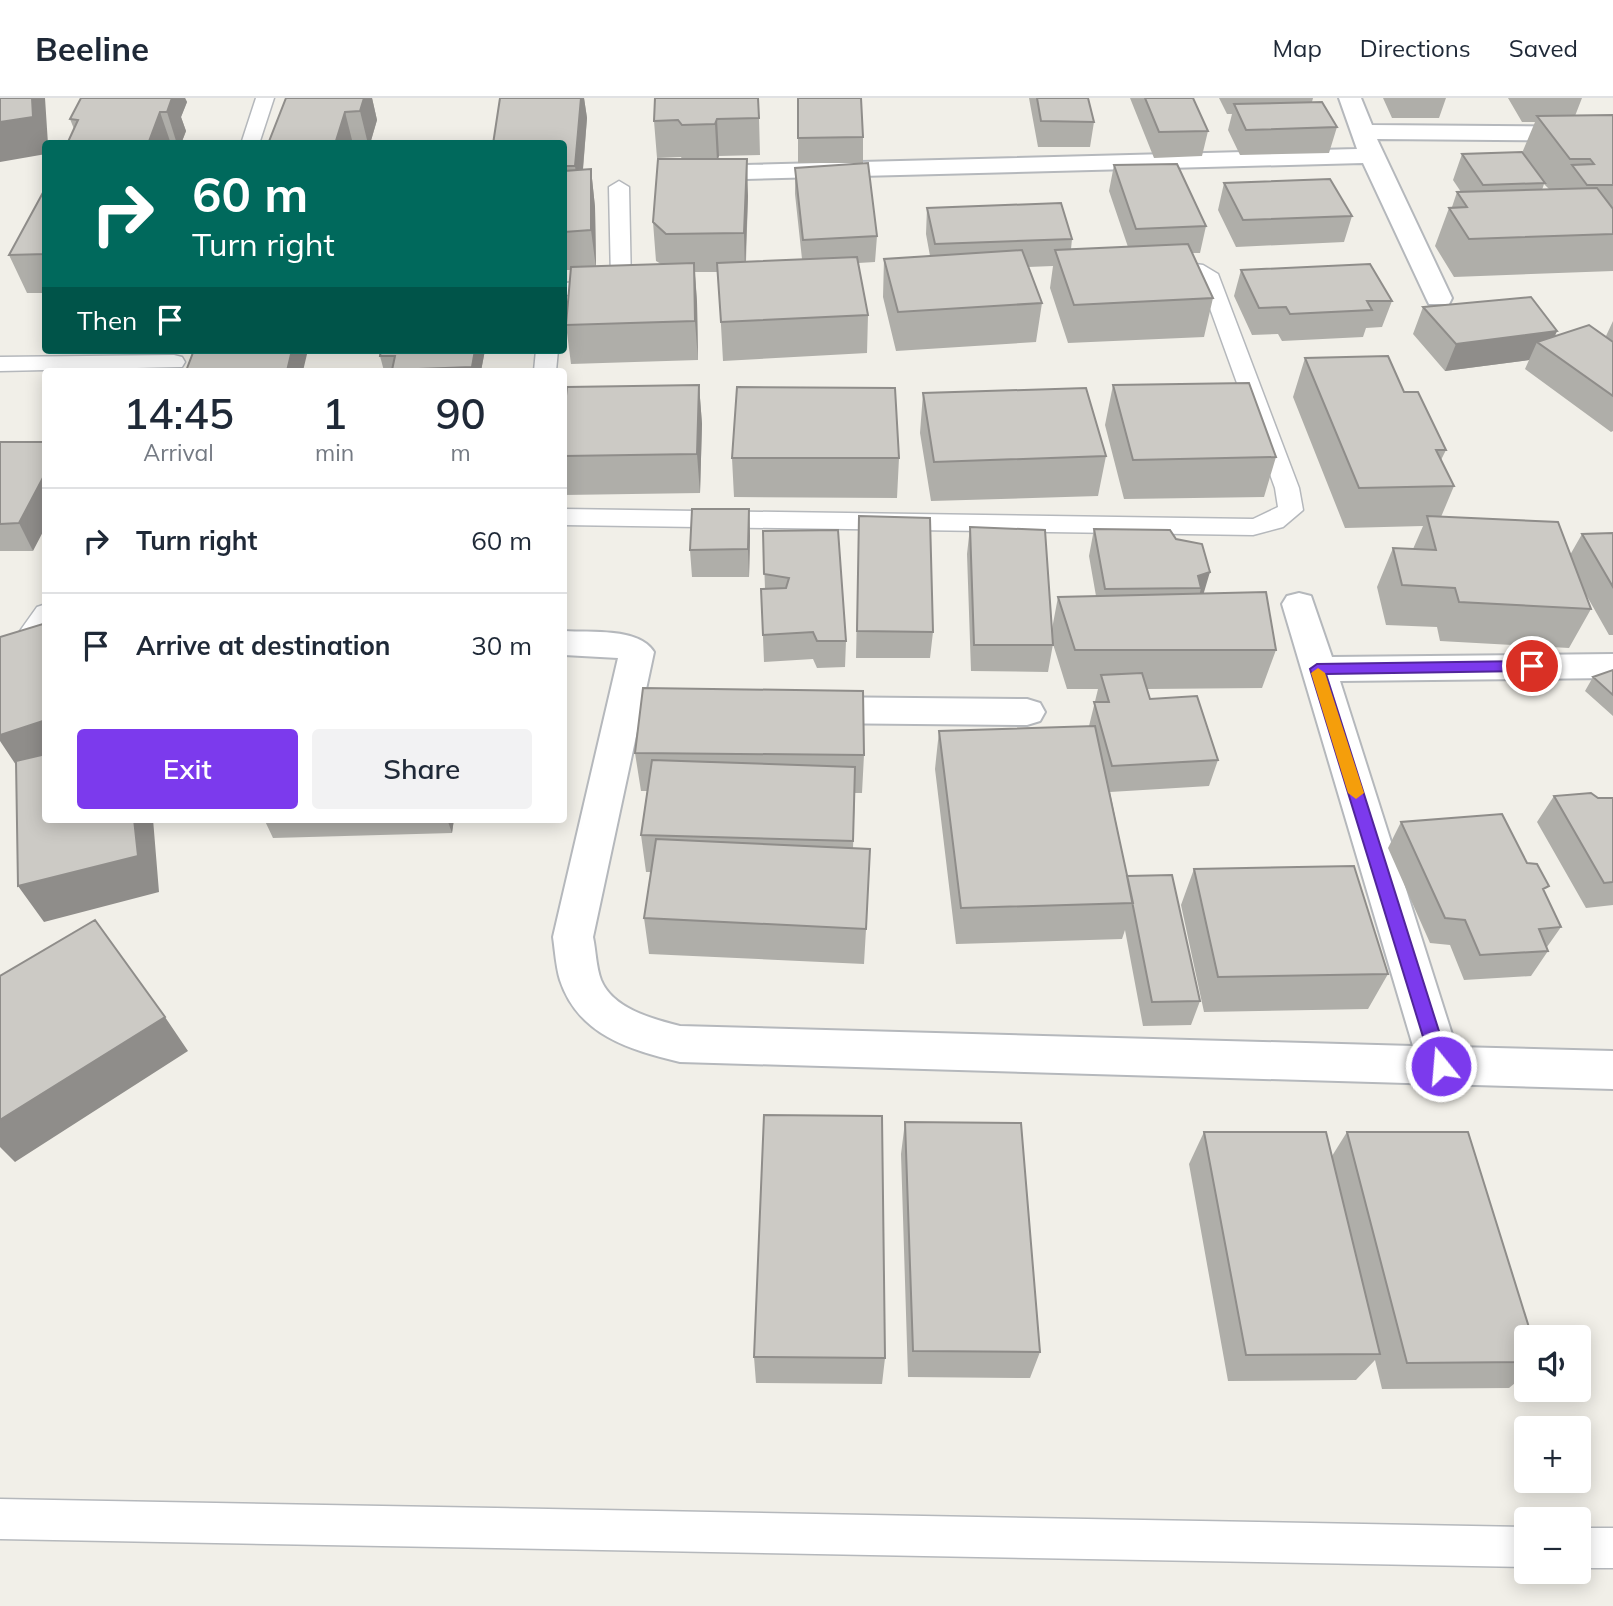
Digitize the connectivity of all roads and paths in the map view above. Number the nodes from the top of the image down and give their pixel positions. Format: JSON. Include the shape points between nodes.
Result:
{"nodes":[{"id":1,"x":265,"y":98,"type":"edge"},
{"id":2,"x":1350,"y":98,"type":"edge"},
{"id":3,"x":1362,"y":132,"type":"junction"},
{"id":4,"x":1613,"y":134,"type":"edge"},
{"id":5,"x":251,"y":140,"type":"edge"},
{"id":6,"x":1372,"y":156,"type":"junction"},
{"id":7,"x":708,"y":173,"type":"edge"},
{"id":8,"x":619,"y":187,"type":"dead end"},
{"id":9,"x":1172,"y":267,"type":"edge"},
{"id":10,"x":567,"y":289,"type":"edge"},
{"id":11,"x":1439,"y":298,"type":"dead end"},
{"id":12,"x":175,"y":361,"type":"edge"},
{"id":13,"x":0,"y":364,"type":"edge"},
{"id":14,"x":567,"y":517,"type":"edge"},
{"id":15,"x":1299,"y":604,"type":"dead end"},
{"id":16,"x":42,"y":618,"type":"edge"},
{"id":17,"x":567,"y":643,"type":"edge"},
{"id":18,"x":1613,"y":666,"type":"edge"},
{"id":19,"x":1317,"y":669,"type":"junction"},
{"id":20,"x":0,"y":679,"type":"edge"},
{"id":21,"x":778,"y":709,"type":"edge"},
{"id":22,"x":1027,"y":712,"type":"dead end"},
{"id":23,"x":1441,"y":1066,"type":"junction"},
{"id":24,"x":1613,"y":1070,"type":"edge"},
{"id":25,"x":0,"y":1519,"type":"edge"},
{"id":26,"x":1514,"y":1547,"type":"edge"},
{"id":27,"x":1591,"y":1548,"type":"edge"},
{"id":28,"x":1613,"y":1548,"type":"edge"}],
"edges":[{"from":1,"to":5,"type":"lane"},
{"from":2,"to":3,"type":"street"},
{"from":3,"to":4,"type":"street"},
{"from":3,"to":6,"type":"street"},
{"from":6,"to":7,"type":"street"},
{"from":6,"to":11,"type":"street"},
{"from":8,"to":10,"type":"lane","via":[[621,286]]},
{"from":9,"to":14,"type":"lane","via":[[1208,274],[1287,488],[1291,510],[1274,521],[1253,527]]},
{"from":12,"to":13,"type":"lane"},
{"from":15,"to":19,"type":"street"},
{"from":16,"to":20,"type":"lane"},
{"from":17,"to":23,"type":"street","via":[[626,647],[637,652],[639,708],[573,937],[582,983],[598,1008],[633,1032],[680,1044]]},
{"from":18,"to":19,"type":"street"},
{"from":19,"to":23,"type":"street"},
{"from":21,"to":22,"type":"street"},
{"from":23,"to":24,"type":"street"},
{"from":25,"to":26,"type":"lane"},
{"from":27,"to":28,"type":"lane"}]}
